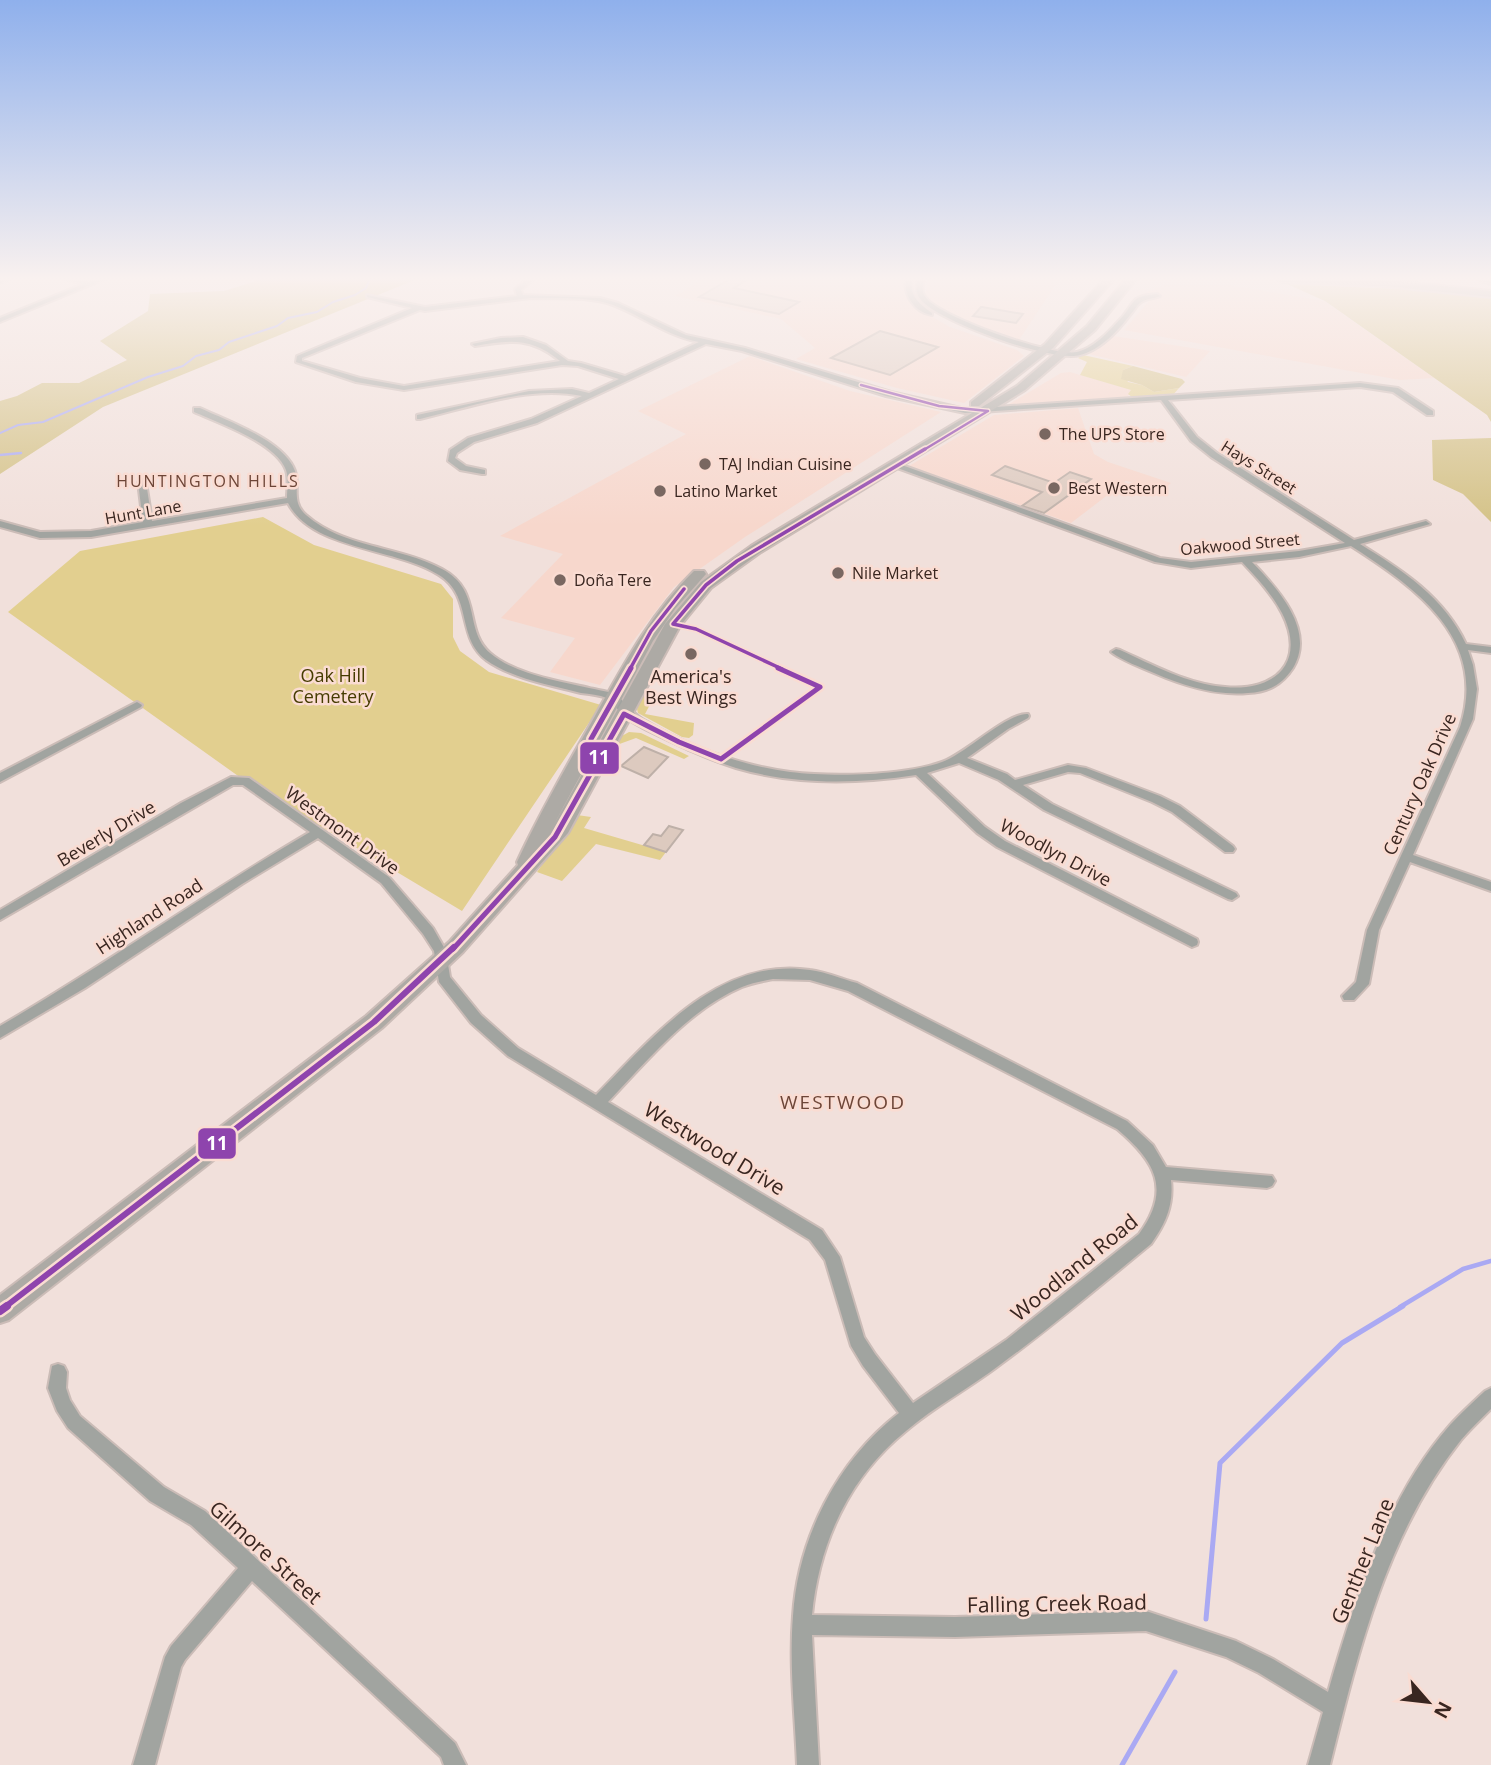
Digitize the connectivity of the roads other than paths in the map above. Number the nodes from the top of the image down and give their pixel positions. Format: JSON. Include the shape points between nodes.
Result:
{"nodes":[{"id":1,"x":299,"y":361,"type":"edge"},
{"id":2,"x":662,"y":361,"type":"edge"},
{"id":3,"x":786,"y":361,"type":"edge"},
{"id":4,"x":1030,"y":361,"type":"edge"},
{"id":5,"x":1053,"y":361,"type":"edge"},
{"id":6,"x":565,"y":362,"type":"joint"},
{"id":7,"x":625,"y":378,"type":"junction"},
{"id":8,"x":590,"y":395,"type":"junction"},
{"id":9,"x":1164,"y":399,"type":"junction"},
{"id":10,"x":197,"y":410,"type":"dead end"},
{"id":11,"x":967,"y":410,"type":"junction"},
{"id":12,"x":988,"y":411,"type":"junction"},
{"id":13,"x":1430,"y":413,"type":"dead end"},
{"id":14,"x":420,"y":416,"type":"dead end"},
{"id":15,"x":895,"y":466,"type":"junction"},
{"id":16,"x":482,"y":472,"type":"dead end"},
{"id":17,"x":864,"y":479,"type":"junction"},
{"id":18,"x":142,"y":482,"type":"dead end"},
{"id":19,"x":838,"y":489,"type":"junction"},
{"id":20,"x":290,"y":500,"type":"junction"},
{"id":21,"x":832,"y":503,"type":"junction"},
{"id":22,"x":0,"y":524,"type":"edge"},
{"id":23,"x":1426,"y":524,"type":"dead end"},
{"id":24,"x":148,"y":525,"type":"junction"},
{"id":25,"x":1352,"y":543,"type":"junction"},
{"id":26,"x":1245,"y":560,"type":"junction"},
{"id":27,"x":1462,"y":646,"type":"junction"},
{"id":28,"x":1491,"y":649,"type":"edge"},
{"id":29,"x":1116,"y":652,"type":"dead end"},
{"id":30,"x":136,"y":705,"type":"dead end"},
{"id":31,"x":619,"y":705,"type":"junction"},
{"id":32,"x":1024,"y":716,"type":"dead end"},
{"id":33,"x":959,"y":759,"type":"junction"},
{"id":34,"x":918,"y":771,"type":"junction"},
{"id":35,"x":0,"y":778,"type":"edge"},
{"id":36,"x":231,"y":781,"type":"joint"},
{"id":37,"x":1015,"y":784,"type":"junction"},
{"id":38,"x":319,"y":832,"type":"junction"},
{"id":39,"x":1229,"y":849,"type":"dead end"},
{"id":40,"x":1405,"y":856,"type":"junction"},
{"id":41,"x":1491,"y":887,"type":"edge"},
{"id":42,"x":1232,"y":896,"type":"dead end"},
{"id":43,"x":2,"y":913,"type":"edge"},
{"id":44,"x":1192,"y":942,"type":"dead end"},
{"id":45,"x":440,"y":963,"type":"junction"},
{"id":46,"x":1349,"y":996,"type":"dead end"},
{"id":47,"x":0,"y":1032,"type":"edge"},
{"id":48,"x":598,"y":1103,"type":"junction"},
{"id":49,"x":1160,"y":1173,"type":"junction"},
{"id":50,"x":1267,"y":1181,"type":"dead end"},
{"id":51,"x":0,"y":1311,"type":"edge"},
{"id":52,"x":58,"y":1371,"type":"dead end"},
{"id":53,"x":1491,"y":1398,"type":"edge"},
{"id":54,"x":912,"y":1416,"type":"junction"},
{"id":55,"x":251,"y":1567,"type":"junction"},
{"id":56,"x":802,"y":1625,"type":"junction"},
{"id":57,"x":1334,"y":1707,"type":"junction"},
{"id":58,"x":144,"y":1765,"type":"edge"},
{"id":59,"x":455,"y":1765,"type":"edge"},
{"id":60,"x":808,"y":1765,"type":"edge"},
{"id":61,"x":1319,"y":1765,"type":"edge"}],
"edges":[{"from":1,"to":6,"type":"street","via":[[404,388]]},
{"from":2,"to":7,"type":"street"},
{"from":3,"to":11,"type":"street"},
{"from":4,"to":11,"type":"highway"},
{"from":5,"to":12,"type":"highway"},
{"from":6,"to":7,"type":"street"},
{"from":7,"to":8,"type":"street"},
{"from":8,"to":14,"type":"street","via":[[544,391]]},
{"from":8,"to":16,"type":"street","via":[[524,425],[464,443],[453,452],[450,459],[456,465]]},
{"from":9,"to":12,"type":"street"},
{"from":9,"to":13,"type":"street","via":[[1370,385],[1395,390]]},
{"from":9,"to":25,"type":"street","name":"Hays Street","via":[[1202,446]]},
{"from":10,"to":20,"type":"street","via":[[283,457],[291,472]]},
{"from":11,"to":12,"type":"street"},
{"from":11,"to":17,"type":"highway"},
{"from":12,"to":15,"type":"highway"},
{"from":15,"to":17,"type":"highway"},
{"from":15,"to":26,"type":"street","name":"Oakwood Street","via":[[1169,563]]},
{"from":17,"to":19,"type":"highway"},
{"from":17,"to":21,"type":"highway"},
{"from":18,"to":24,"type":"street"},
{"from":19,"to":21,"type":"highway","via":[[842,493]]},
{"from":19,"to":31,"type":"highway","via":[[691,582],[657,621]]},
{"from":20,"to":24,"type":"street","name":"Hunt Lane"},
{"from":20,"to":31,"type":"street","via":[[304,519],[323,529],[450,578],[464,594],[477,643],[494,661]]},
{"from":21,"to":31,"type":"highway","via":[[737,561],[695,596]]},
{"from":22,"to":24,"type":"street","name":"Hunt Lane","via":[[57,536]]},
{"from":23,"to":25,"type":"street"},
{"from":25,"to":26,"type":"street","name":"Oakwood Street"},
{"from":25,"to":27,"type":"street","name":"Century Oak Drive","via":[[1430,597]]},
{"from":26,"to":29,"type":"street","via":[[1277,598],[1295,633],[1294,658],[1276,683],[1238,691],[1207,687]]},
{"from":27,"to":28,"type":"street"},
{"from":27,"to":40,"type":"street","name":"Century Oak Drive","via":[[1473,694],[1470,712]]},
{"from":30,"to":35,"type":"street"},
{"from":31,"to":34,"type":"street","via":[[679,742],[738,766],[779,776],[855,777]]},
{"from":31,"to":45,"type":"highway","via":[[554,805],[520,874]]},
{"from":32,"to":33,"type":"street"},
{"from":33,"to":34,"type":"street"},
{"from":33,"to":37,"type":"street","name":"Woodlyn Drive"},
{"from":34,"to":44,"type":"street","name":"Woodlyn Drive","via":[[1001,844]]},
{"from":36,"to":38,"type":"street","name":"Westmont Drive","via":[[245,781]]},
{"from":36,"to":43,"type":"street","name":"Beverly Drive"},
{"from":37,"to":39,"type":"street","via":[[1068,768],[1082,770],[1176,809]]},
{"from":37,"to":42,"type":"street","name":"Woodlyn Drive","via":[[1048,807]]},
{"from":38,"to":45,"type":"street","name":"Westmont Drive","via":[[399,894],[440,951]]},
{"from":38,"to":47,"type":"street","name":"Highland Road","via":[[242,876]]},
{"from":40,"to":41,"type":"street"},
{"from":40,"to":46,"type":"street","name":"Century Oak Drive","via":[[1373,930],[1362,984]]},
{"from":45,"to":48,"type":"street","name":"Westwood Drive","via":[[444,978],[495,1038],[532,1066]]},
{"from":45,"to":51,"type":"highway","via":[[374,1022]]},
{"from":48,"to":49,"type":"street","name":"Woodland Road","via":[[694,1007],[714,993],[763,975],[804,975],[852,987],[1122,1125],[1146,1146]]},
{"from":48,"to":54,"type":"street","name":"Westwood Drive","via":[[816,1235],[832,1257],[858,1340]]},
{"from":49,"to":50,"type":"street"},
{"from":49,"to":54,"type":"street","name":"Woodland Road","via":[[1167,1200],[1145,1239],[993,1360]]},
{"from":52,"to":55,"type":"street","name":"Gilmore Street","via":[[57,1388],[74,1422],[157,1494],[198,1518]]},
{"from":53,"to":57,"type":"street","name":"Genther Lane","via":[[1453,1433],[1399,1523],[1379,1569]]},
{"from":54,"to":56,"type":"street","name":"Woodland Road","via":[[874,1448],[834,1504],[808,1571]]},
{"from":55,"to":58,"type":"street","via":[[172,1664]]},
{"from":55,"to":59,"type":"street","name":"Gilmore Street","via":[[448,1750]]},
{"from":56,"to":57,"type":"street","name":"Falling Creek Road","via":[[955,1627],[1146,1621],[1229,1648]]},
{"from":56,"to":60,"type":"street","name":"Woodland Road"},
{"from":57,"to":61,"type":"street","name":"Genther Lane"}]}
